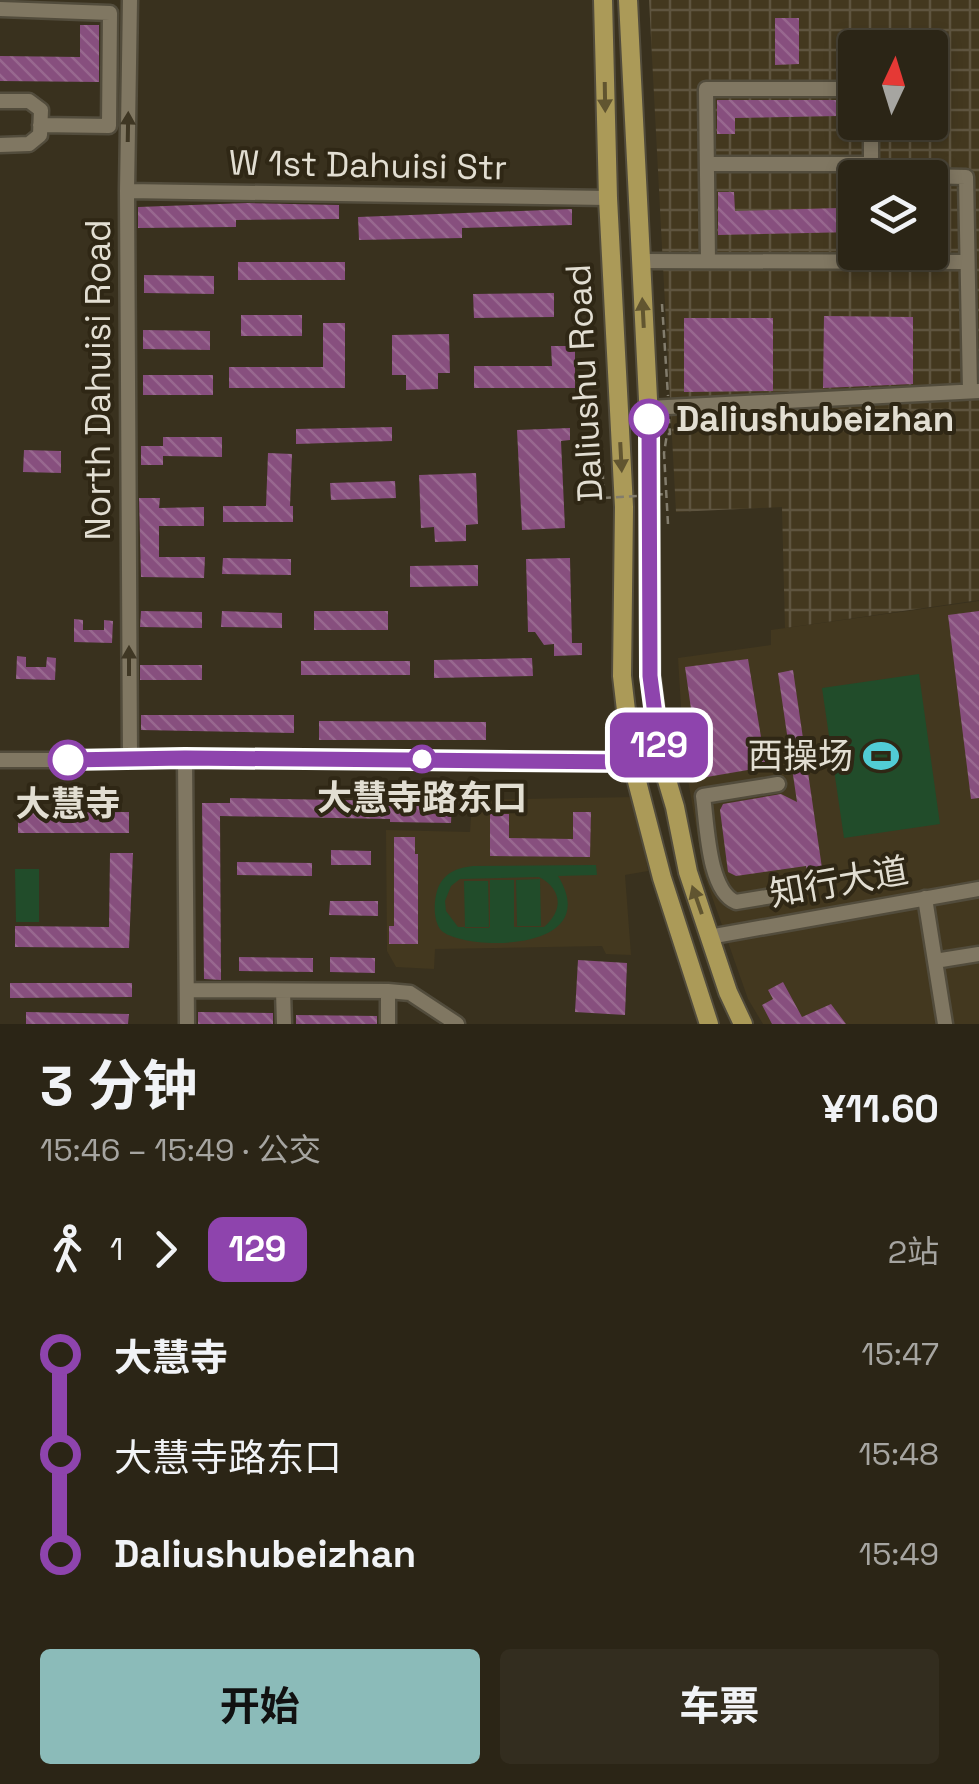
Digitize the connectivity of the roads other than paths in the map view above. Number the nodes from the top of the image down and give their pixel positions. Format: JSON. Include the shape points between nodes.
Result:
{"nodes":[{"id":1,"x":130,"y":0,"type":"edge"},
{"id":2,"x":603,"y":0,"type":"edge"},
{"id":3,"x":628,"y":0,"type":"edge"},
{"id":4,"x":2,"y":6,"type":"edge"},
{"id":5,"x":838,"y":89,"type":"edge"},
{"id":6,"x":0,"y":101,"type":"edge"},
{"id":7,"x":40,"y":125,"type":"junction"},
{"id":8,"x":0,"y":145,"type":"edge"},
{"id":9,"x":707,"y":164,"type":"junction"},
{"id":10,"x":838,"y":170,"type":"edge"},
{"id":11,"x":948,"y":176,"type":"edge"},
{"id":12,"x":127,"y":191,"type":"junction"},
{"id":13,"x":608,"y":198,"type":"junction"},
{"id":14,"x":838,"y":258,"type":"edge"},
{"id":15,"x":641,"y":261,"type":"junction"},
{"id":16,"x":948,"y":261,"type":"edge"},
{"id":17,"x":708,"y":262,"type":"junction"},
{"id":18,"x":967,"y":262,"type":"junction"},
{"id":19,"x":974,"y":391,"type":"edge"},
{"id":20,"x":648,"y":408,"type":"junction"},
{"id":21,"x":185,"y":758,"type":"junction"},
{"id":22,"x":130,"y":759,"type":"junction"},
{"id":23,"x":0,"y":760,"type":"edge"},
{"id":24,"x":661,"y":760,"type":"junction"},
{"id":25,"x":632,"y":762,"type":"junction"},
{"id":26,"x":778,"y":784,"type":"dead end"},
{"id":27,"x":979,"y":889,"type":"edge"},
{"id":28,"x":798,"y":892,"type":"dead end"},
{"id":29,"x":925,"y":898,"type":"junction"},
{"id":30,"x":742,"y":901,"type":"junction"},
{"id":31,"x":750,"y":928,"type":"junction"},
{"id":32,"x":710,"y":937,"type":"junction"},
{"id":33,"x":979,"y":954,"type":"edge"},
{"id":34,"x":935,"y":961,"type":"junction"},
{"id":35,"x":187,"y":990,"type":"junction"},
{"id":36,"x":284,"y":990,"type":"junction"},
{"id":37,"x":388,"y":991,"type":"junction"},
{"id":38,"x":188,"y":1024,"type":"edge"},
{"id":39,"x":284,"y":1024,"type":"edge"},
{"id":40,"x":388,"y":1024,"type":"edge"},
{"id":41,"x":457,"y":1024,"type":"edge"},
{"id":42,"x":708,"y":1024,"type":"edge"},
{"id":43,"x":743,"y":1024,"type":"edge"},
{"id":44,"x":945,"y":1024,"type":"edge"}],
"edges":[{"from":12,"to":1,"type":"street","name":"North Dahuisi Road","one_way":true},
{"from":2,"to":13,"type":"main road","name":"Daliushu Road","one_way":true},
{"from":3,"to":15,"type":"main road","name":"Daliushu Road"},
{"from":4,"to":7,"type":"street","via":[[110,13],[109,126]]},
{"from":5,"to":9,"type":"street","via":[[706,89]]},
{"from":6,"to":7,"type":"street","via":[[28,101],[40,110]]},
{"from":7,"to":8,"type":"street","via":[[40,135],[29,144]]},
{"from":9,"to":10,"type":"street"},
{"from":9,"to":17,"type":"street"},
{"from":11,"to":18,"type":"street","via":[[966,177]]},
{"from":12,"to":13,"type":"street","name":"W 1st Dahuisi Str"},
{"from":22,"to":12,"type":"street","name":"North Dahuisi Road","one_way":true},
{"from":13,"to":25,"type":"main road","name":"Daliushu Road","one_way":true,"via":[[624,507],[622,676]]},
{"from":14,"to":17,"type":"street"},
{"from":15,"to":17,"type":"street"},
{"from":20,"to":15,"type":"main road","name":"Daliushu Road","one_way":true},
{"from":16,"to":18,"type":"street"},
{"from":18,"to":19,"type":"street"},
{"from":19,"to":20,"type":"street"},
{"from":20,"to":24,"type":"main road","name":"Daliushu Road","via":[[650,676]]},
{"from":21,"to":22,"type":"street"},
{"from":21,"to":25,"type":"street"},
{"from":21,"to":35,"type":"street"},
{"from":22,"to":23,"type":"street"},
{"from":24,"to":25,"type":"street"},
{"from":32,"to":24,"type":"main road","name":"Daliushu Road","one_way":true},
{"from":25,"to":42,"type":"main road","name":"Daliushu Road"},
{"from":26,"to":30,"type":"street","via":[[702,796],[721,892]]},
{"from":27,"to":29,"type":"street","name":"知行大道"},
{"from":28,"to":30,"type":"street"},
{"from":29,"to":31,"type":"street","name":"知行大道"},
{"from":29,"to":34,"type":"street"},
{"from":30,"to":31,"type":"street"},
{"from":31,"to":32,"type":"street","name":"知行大道"},
{"from":32,"to":43,"type":"main road","name":"Daliushu Road"},
{"from":33,"to":34,"type":"street"},
{"from":34,"to":44,"type":"street"},
{"from":35,"to":36,"type":"street"},
{"from":35,"to":38,"type":"street"},
{"from":36,"to":37,"type":"street"},
{"from":36,"to":39,"type":"street"},
{"from":37,"to":40,"type":"street"},
{"from":37,"to":41,"type":"street","via":[[410,993]]}]}
